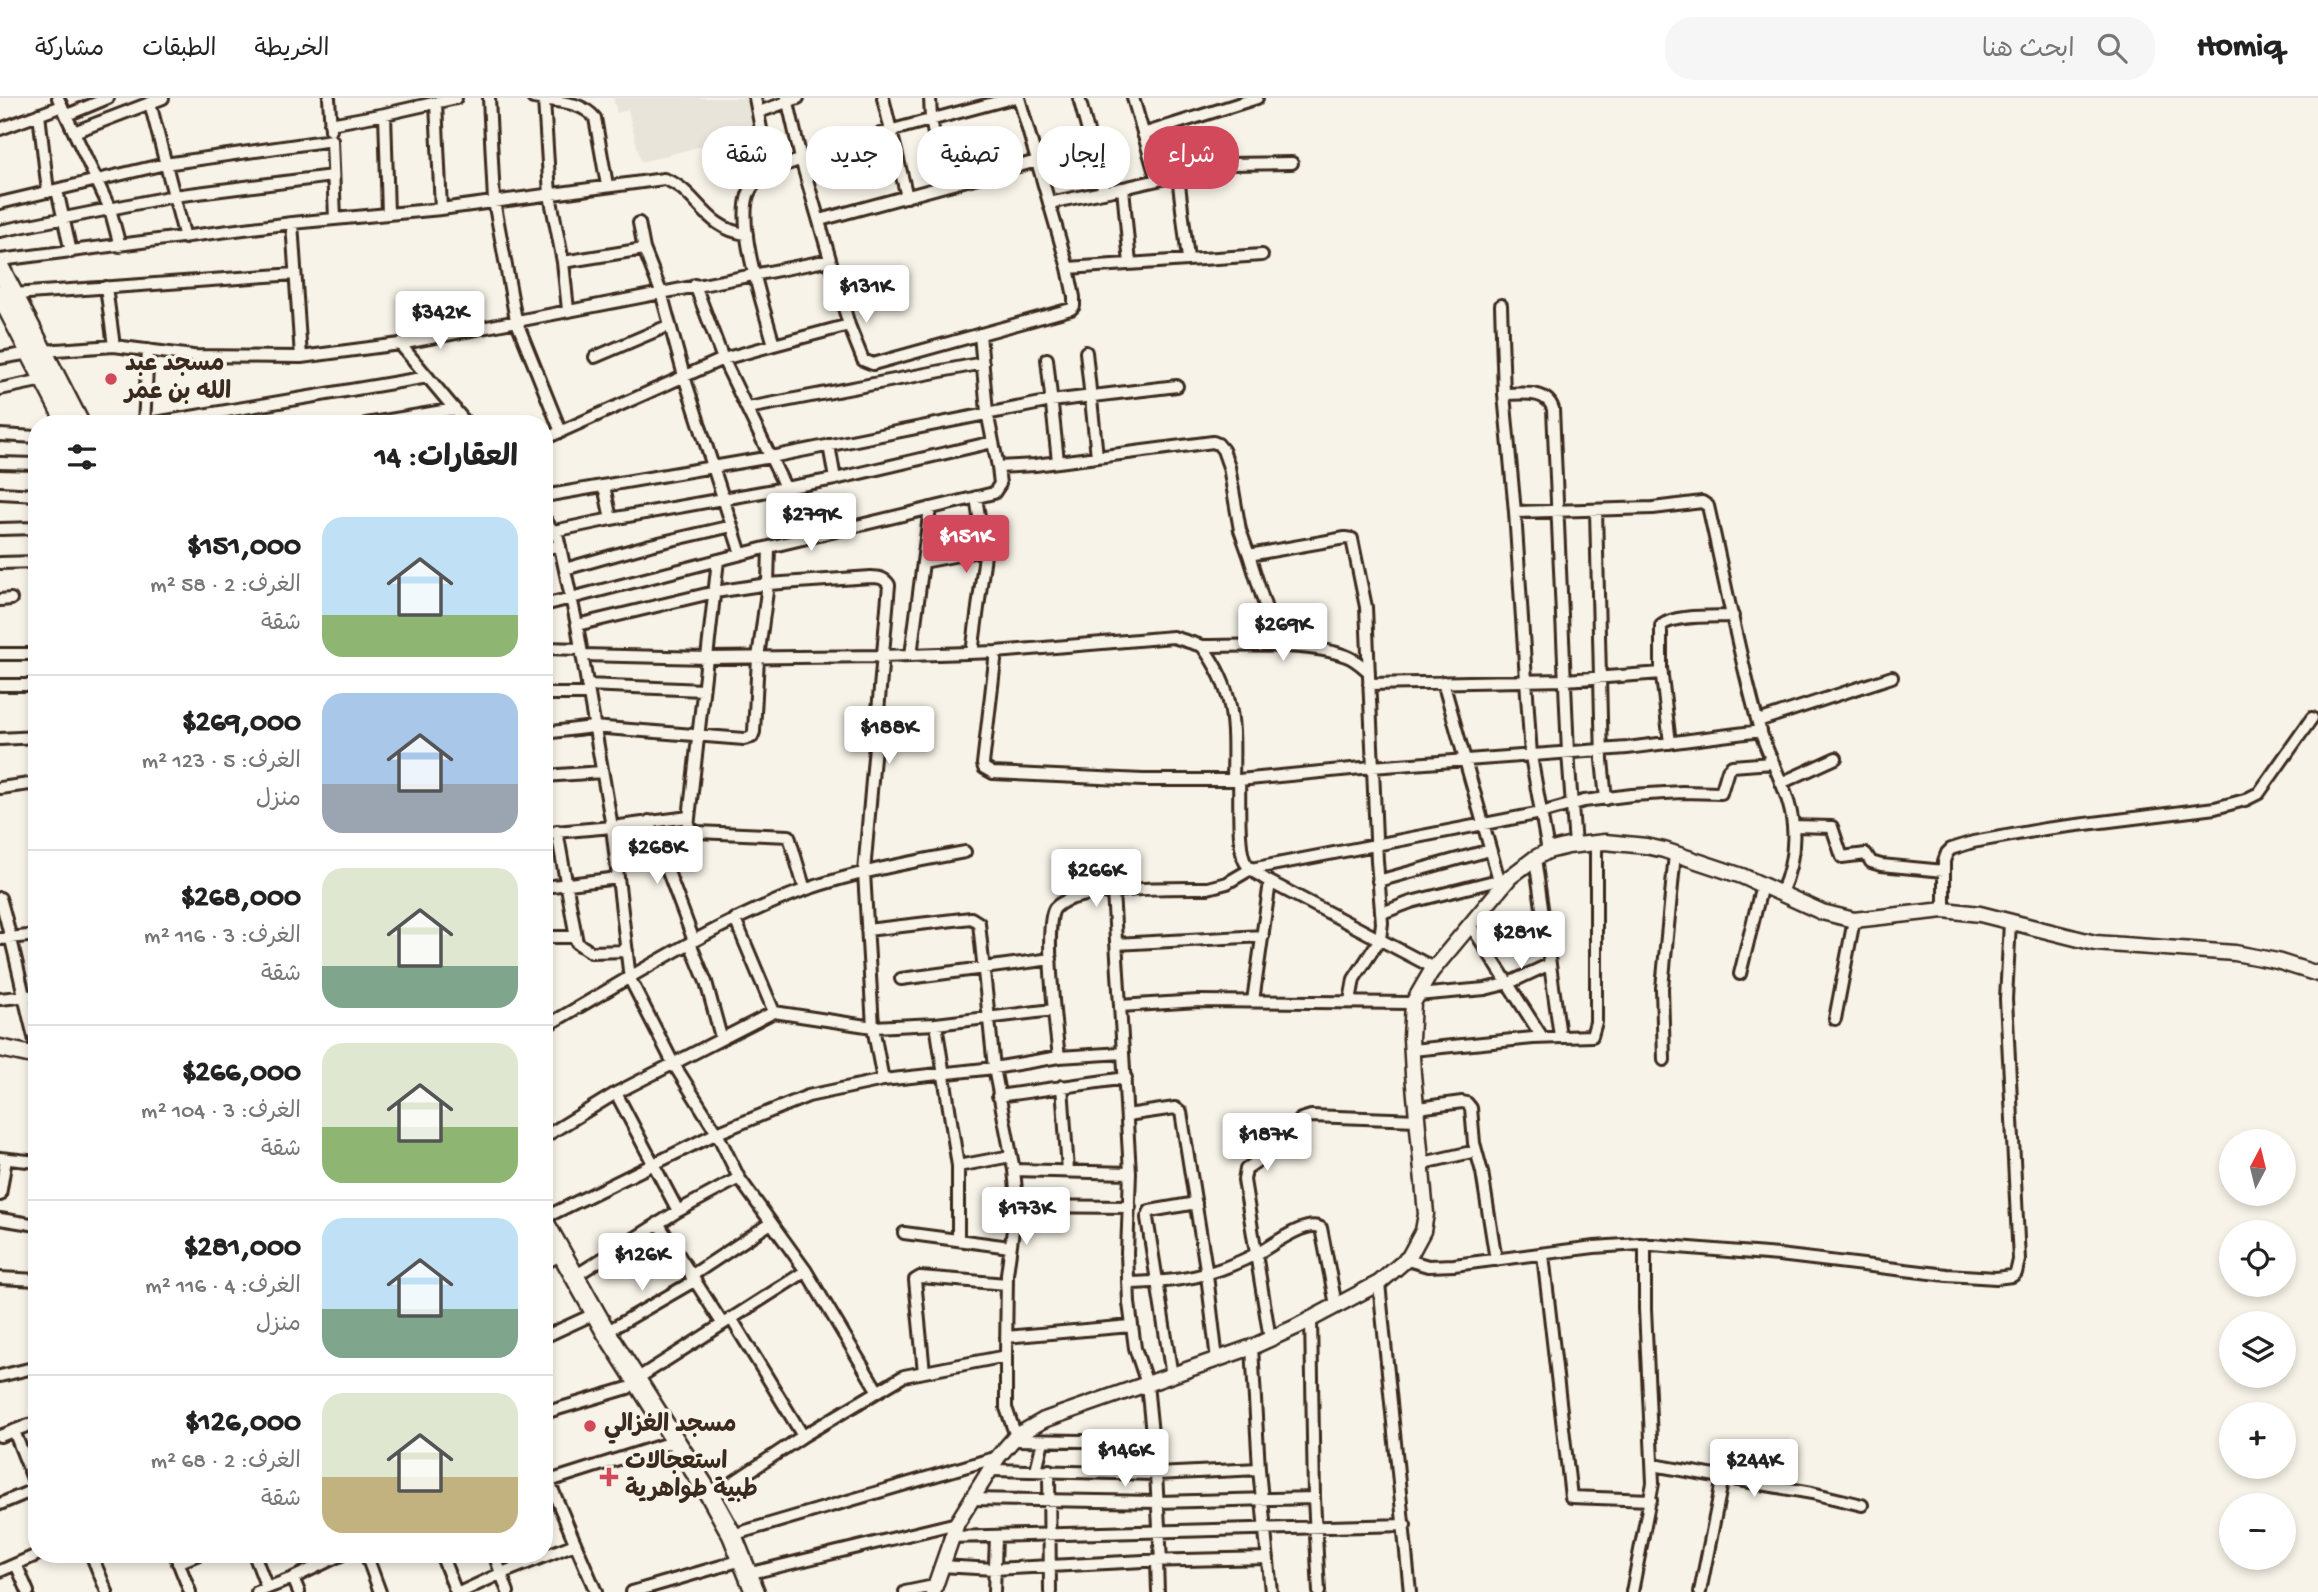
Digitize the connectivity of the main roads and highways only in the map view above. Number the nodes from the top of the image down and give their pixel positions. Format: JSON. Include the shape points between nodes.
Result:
{"nodes":[{"id":1,"x":0,"y":268,"type":"edge"},
{"id":2,"x":7,"y":294,"type":"edge"},
{"id":3,"x":6,"y":319,"type":"edge"},
{"id":4,"x":35,"y":352,"type":"junction"},
{"id":5,"x":62,"y":415,"type":"edge"},
{"id":6,"x":74,"y":415,"type":"edge"},
{"id":7,"x":0,"y":1048,"type":"edge"},
{"id":8,"x":28,"y":1053,"type":"edge"},
{"id":9,"x":553,"y":1236,"type":"edge"},
{"id":10,"x":553,"y":1263,"type":"edge"},
{"id":11,"x":591,"y":1315,"type":"junction"},
{"id":12,"x":632,"y":1384,"type":"junction"},
{"id":13,"x":742,"y":1572,"type":"edge"},
{"id":14,"x":755,"y":1592,"type":"edge"}],
"edges":[{"from":1,"to":2,"type":"main road"},
{"from":2,"to":3,"type":"main road"},
{"from":2,"to":4,"type":"main road"},
{"from":3,"to":4,"type":"main road"},
{"from":4,"to":5,"type":"main road","via":[[43,380]]},
{"from":4,"to":6,"type":"main road"},
{"from":7,"to":8,"type":"main road"},
{"from":9,"to":11,"type":"main road"},
{"from":10,"to":11,"type":"main road"},
{"from":11,"to":12,"type":"main road"},
{"from":11,"to":12,"type":"main road","via":[[606,1332]]},
{"from":12,"to":13,"type":"main road"},
{"from":12,"to":13,"type":"main road","via":[[711,1497],[732,1535]]},
{"from":13,"to":14,"type":"main road"}]}
